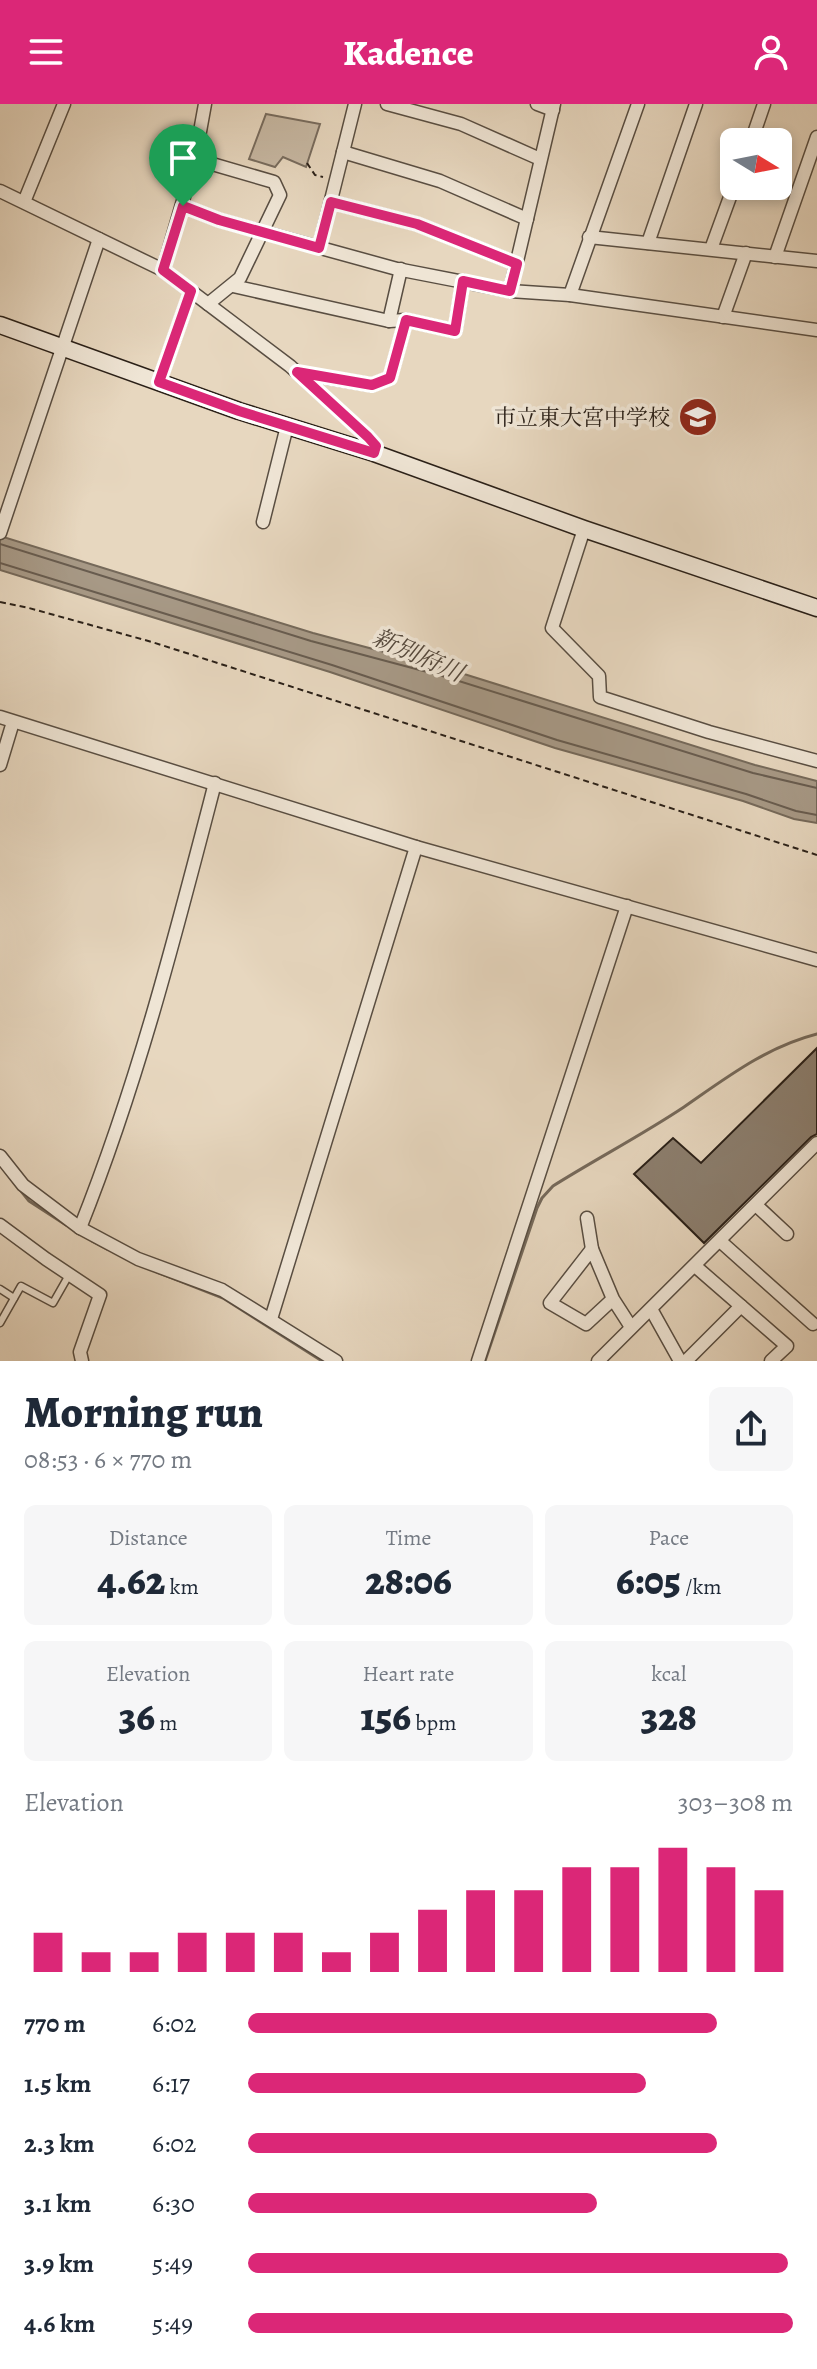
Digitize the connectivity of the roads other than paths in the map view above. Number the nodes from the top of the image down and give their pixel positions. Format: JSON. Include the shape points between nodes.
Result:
{"nodes":[{"id":1,"x":64,"y":104,"type":"edge"},
{"id":2,"x":205,"y":104,"type":"edge"},
{"id":3,"x":355,"y":104,"type":"edge"},
{"id":4,"x":537,"y":104,"type":"edge"},
{"id":5,"x":638,"y":104,"type":"edge"},
{"id":6,"x":696,"y":104,"type":"edge"},
{"id":7,"x":764,"y":104,"type":"edge"},
{"id":8,"x":392,"y":105,"type":"edge"},
{"id":9,"x":554,"y":107,"type":"edge"},
{"id":10,"x":756,"y":128,"type":"edge"},
{"id":11,"x":817,"y":137,"type":"edge"},
{"id":12,"x":343,"y":152,"type":"junction"},
{"id":13,"x":195,"y":159,"type":"junction"},
{"id":14,"x":540,"y":159,"type":"junction"},
{"id":15,"x":0,"y":191,"type":"edge"},
{"id":16,"x":729,"y":200,"type":"edge"},
{"id":17,"x":24,"y":202,"type":"junction"},
{"id":18,"x":331,"y":202,"type":"junction"},
{"id":19,"x":183,"y":206,"type":"junction"},
{"id":20,"x":527,"y":219,"type":"junction"},
{"id":21,"x":263,"y":231,"type":"junction"},
{"id":22,"x":589,"y":237,"type":"junction"},
{"id":23,"x":99,"y":239,"type":"junction"},
{"id":24,"x":648,"y":243,"type":"junction"},
{"id":25,"x":319,"y":248,"type":"junction"},
{"id":26,"x":711,"y":249,"type":"junction"},
{"id":27,"x":746,"y":253,"type":"junction"},
{"id":28,"x":775,"y":257,"type":"junction"},
{"id":29,"x":817,"y":261,"type":"edge"},
{"id":30,"x":517,"y":264,"type":"junction"},
{"id":31,"x":401,"y":269,"type":"junction"},
{"id":32,"x":163,"y":270,"type":"junction"},
{"id":33,"x":463,"y":281,"type":"junction"},
{"id":34,"x":233,"y":286,"type":"junction"},
{"id":35,"x":191,"y":291,"type":"junction"},
{"id":36,"x":510,"y":291,"type":"junction"},
{"id":37,"x":570,"y":295,"type":"junction"},
{"id":38,"x":208,"y":304,"type":"junction"},
{"id":39,"x":723,"y":317,"type":"junction"},
{"id":40,"x":406,"y":320,"type":"junction"},
{"id":41,"x":389,"y":321,"type":"junction"},
{"id":42,"x":0,"y":325,"type":"edge"},
{"id":43,"x":817,"y":330,"type":"edge"},
{"id":44,"x":65,"y":347,"type":"junction"},
{"id":45,"x":297,"y":372,"type":"junction"},
{"id":46,"x":159,"y":382,"type":"junction"},
{"id":47,"x":287,"y":426,"type":"junction"},
{"id":48,"x":374,"y":453,"type":"junction"},
{"id":49,"x":263,"y":522,"type":"dead end"},
{"id":50,"x":584,"y":529,"type":"junction"},
{"id":51,"x":0,"y":533,"type":"edge"},
{"id":52,"x":817,"y":608,"type":"edge"},
{"id":53,"x":6,"y":719,"type":"edge"},
{"id":54,"x":817,"y":761,"type":"edge"},
{"id":55,"x":0,"y":765,"type":"edge"},
{"id":56,"x":215,"y":783,"type":"junction"},
{"id":57,"x":416,"y":847,"type":"junction"},
{"id":58,"x":627,"y":906,"type":"junction"},
{"id":59,"x":817,"y":960,"type":"edge"},
{"id":60,"x":817,"y":1143,"type":"edge"},
{"id":61,"x":0,"y":1156,"type":"edge"},
{"id":62,"x":756,"y":1205,"type":"junction"},
{"id":63,"x":587,"y":1218,"type":"dead end"},
{"id":64,"x":0,"y":1225,"type":"edge"},
{"id":65,"x":80,"y":1228,"type":"junction"},
{"id":66,"x":787,"y":1234,"type":"dead end"},
{"id":67,"x":720,"y":1241,"type":"junction"},
{"id":68,"x":592,"y":1249,"type":"junction"},
{"id":69,"x":695,"y":1266,"type":"junction"},
{"id":70,"x":69,"y":1275,"type":"junction"},
{"id":71,"x":0,"y":1289,"type":"edge"},
{"id":72,"x":14,"y":1298,"type":"junction"},
{"id":73,"x":613,"y":1299,"type":"junction"},
{"id":74,"x":741,"y":1306,"type":"junction"},
{"id":75,"x":651,"y":1309,"type":"junction"},
{"id":76,"x":271,"y":1319,"type":"junction"},
{"id":77,"x":0,"y":1323,"type":"edge"},
{"id":78,"x":813,"y":1324,"type":"dead end"},
{"id":79,"x":631,"y":1327,"type":"junction"},
{"id":80,"x":82,"y":1361,"type":"edge"},
{"id":81,"x":336,"y":1361,"type":"edge"},
{"id":82,"x":478,"y":1361,"type":"edge"},
{"id":83,"x":598,"y":1361,"type":"edge"},
{"id":84,"x":683,"y":1361,"type":"edge"},
{"id":85,"x":771,"y":1361,"type":"edge"}],
"edges":[{"from":1,"to":17,"type":"street"},
{"from":2,"to":13,"type":"street"},
{"from":3,"to":12,"type":"street"},
{"from":4,"to":9,"type":"street"},
{"from":5,"to":22,"type":"street"},
{"from":6,"to":24,"type":"street"},
{"from":7,"to":10,"type":"street"},
{"from":8,"to":14,"type":"street","via":[[461,124]]},
{"from":9,"to":14,"type":"street"},
{"from":11,"to":28,"type":"street"},
{"from":12,"to":18,"type":"street"},
{"from":12,"to":20,"type":"street","via":[[440,181]]},
{"from":13,"to":19,"type":"street"},
{"from":13,"to":21,"type":"street","via":[[274,182],[280,195]]},
{"from":14,"to":20,"type":"street"},
{"from":15,"to":17,"type":"street"},
{"from":16,"to":26,"type":"street"},
{"from":17,"to":23,"type":"street"},
{"from":18,"to":25,"type":"street"},
{"from":18,"to":30,"type":"street","via":[[417,224]]},
{"from":19,"to":21,"type":"street"},
{"from":19,"to":32,"type":"street"},
{"from":20,"to":30,"type":"street"},
{"from":21,"to":25,"type":"street"},
{"from":21,"to":34,"type":"street"},
{"from":22,"to":24,"type":"street"},
{"from":22,"to":37,"type":"street"},
{"from":23,"to":32,"type":"street"},
{"from":23,"to":44,"type":"street"},
{"from":24,"to":26,"type":"street"},
{"from":25,"to":31,"type":"street"},
{"from":26,"to":27,"type":"street"},
{"from":27,"to":28,"type":"street"},
{"from":27,"to":39,"type":"street"},
{"from":28,"to":29,"type":"street"},
{"from":30,"to":36,"type":"street"},
{"from":31,"to":33,"type":"street"},
{"from":31,"to":41,"type":"street"},
{"from":32,"to":35,"type":"street"},
{"from":33,"to":36,"type":"street"},
{"from":33,"to":40,"type":"street","via":[[455,331]]},
{"from":34,"to":38,"type":"street"},
{"from":34,"to":41,"type":"street"},
{"from":35,"to":38,"type":"street"},
{"from":35,"to":46,"type":"street"},
{"from":36,"to":37,"type":"street"},
{"from":37,"to":39,"type":"street"},
{"from":38,"to":45,"type":"street"},
{"from":39,"to":43,"type":"street"},
{"from":40,"to":41,"type":"street"},
{"from":40,"to":45,"type":"street","via":[[390,378],[372,385]]},
{"from":42,"to":44,"type":"street"},
{"from":44,"to":46,"type":"street"},
{"from":44,"to":51,"type":"street"},
{"from":45,"to":48,"type":"street","via":[[368,437],[376,446]]},
{"from":46,"to":47,"type":"street"},
{"from":47,"to":48,"type":"street"},
{"from":47,"to":49,"type":"street"},
{"from":48,"to":50,"type":"street"},
{"from":50,"to":52,"type":"street"},
{"from":50,"to":54,"type":"street","via":[[552,628],[599,676],[600,697]]},
{"from":53,"to":55,"type":"street"},
{"from":53,"to":56,"type":"street"},
{"from":56,"to":57,"type":"street"},
{"from":56,"to":65,"type":"street","via":[[154,1015]]},
{"from":57,"to":58,"type":"street"},
{"from":57,"to":76,"type":"street"},
{"from":58,"to":59,"type":"street"},
{"from":58,"to":82,"type":"street"},
{"from":60,"to":62,"type":"street"},
{"from":61,"to":65,"type":"street","via":[[23,1185]]},
{"from":62,"to":66,"type":"street"},
{"from":62,"to":67,"type":"street"},
{"from":63,"to":68,"type":"street"},
{"from":64,"to":70,"type":"street"},
{"from":65,"to":76,"type":"street","via":[[138,1259],[222,1290]]},
{"from":67,"to":69,"type":"street"},
{"from":67,"to":78,"type":"street"},
{"from":68,"to":73,"type":"street"},
{"from":68,"to":73,"type":"street","via":[[550,1303],[586,1324]]},
{"from":69,"to":74,"type":"street"},
{"from":69,"to":75,"type":"street"},
{"from":70,"to":72,"type":"lane","via":[[53,1303],[21,1286]]},
{"from":70,"to":80,"type":"street","via":[[100,1295],[80,1352]]},
{"from":71,"to":72,"type":"lane"},
{"from":72,"to":77,"type":"lane"},
{"from":73,"to":79,"type":"street"},
{"from":74,"to":84,"type":"street"},
{"from":74,"to":85,"type":"street","via":[[787,1346]]},
{"from":75,"to":79,"type":"street"},
{"from":75,"to":84,"type":"street"},
{"from":76,"to":81,"type":"street"},
{"from":79,"to":83,"type":"street"}]}
